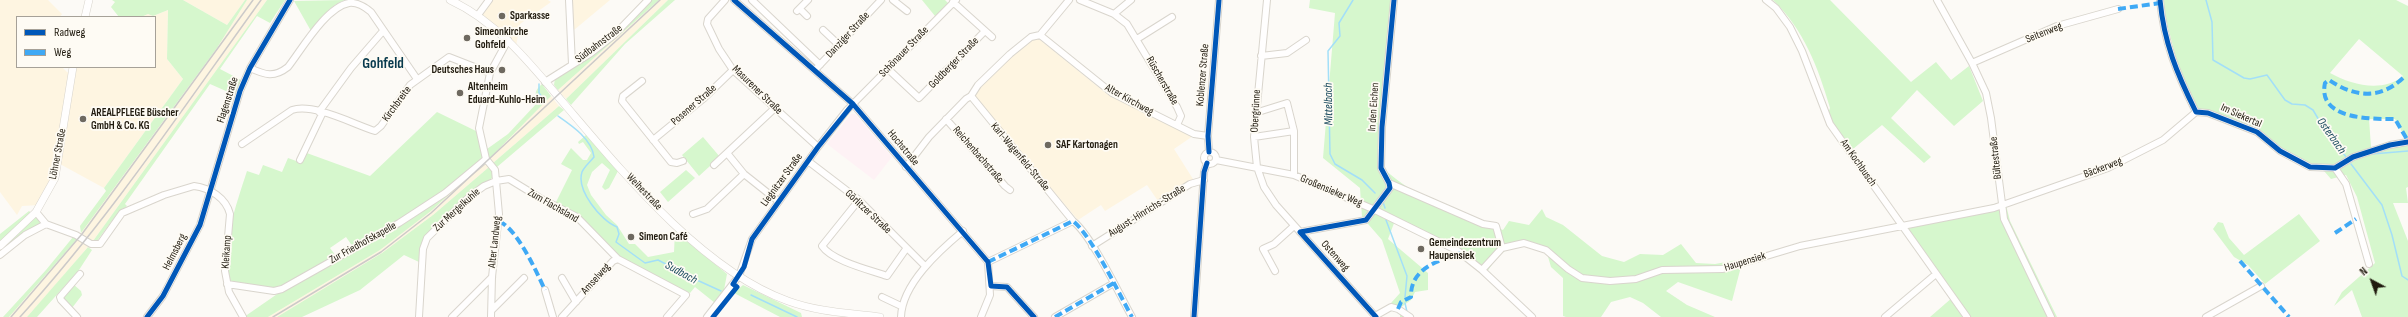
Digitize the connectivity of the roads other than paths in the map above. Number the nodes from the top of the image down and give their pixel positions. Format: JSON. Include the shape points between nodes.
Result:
{"nodes":[{"id":1,"x":89,"y":0,"type":"edge"},
{"id":2,"x":290,"y":0,"type":"edge"},
{"id":3,"x":450,"y":0,"type":"edge"},
{"id":4,"x":489,"y":0,"type":"edge"},
{"id":5,"x":569,"y":0,"type":"edge"},
{"id":6,"x":648,"y":0,"type":"edge"},
{"id":7,"x":725,"y":0,"type":"edge"},
{"id":8,"x":734,"y":0,"type":"edge"},
{"id":9,"x":752,"y":0,"type":"edge"},
{"id":10,"x":808,"y":0,"type":"edge"},
{"id":11,"x":881,"y":0,"type":"edge"},
{"id":12,"x":893,"y":0,"type":"edge"},
{"id":13,"x":1069,"y":0,"type":"edge"},
{"id":14,"x":1080,"y":0,"type":"edge"},
{"id":15,"x":1131,"y":0,"type":"edge"},
{"id":16,"x":1219,"y":0,"type":"edge"},
{"id":17,"x":1267,"y":0,"type":"edge"},
{"id":18,"x":1394,"y":0,"type":"edge"},
{"id":19,"x":1766,"y":0,"type":"edge"},
{"id":20,"x":1937,"y":0,"type":"edge"},
{"id":21,"x":2160,"y":0,"type":"edge"},
{"id":22,"x":955,"y":1,"type":"edge"},
{"id":23,"x":2118,"y":9,"type":"dead end"},
{"id":24,"x":907,"y":11,"type":"dead end"},
{"id":25,"x":1114,"y":14,"type":"junction"},
{"id":26,"x":478,"y":15,"type":"junction"},
{"id":27,"x":85,"y":16,"type":"edge"},
{"id":28,"x":807,"y":16,"type":"dead end"},
{"id":29,"x":1172,"y":17,"type":"dead end"},
{"id":30,"x":823,"y":30,"type":"dead end"},
{"id":31,"x":383,"y":31,"type":"junction"},
{"id":32,"x":984,"y":32,"type":"junction"},
{"id":33,"x":1040,"y":35,"type":"junction"},
{"id":34,"x":992,"y":37,"type":"dead end"},
{"id":35,"x":1137,"y":39,"type":"junction"},
{"id":36,"x":508,"y":40,"type":"junction"},
{"id":37,"x":1306,"y":40,"type":"dead end"},
{"id":38,"x":839,"y":45,"type":"junction"},
{"id":39,"x":1261,"y":56,"type":"junction"},
{"id":40,"x":1972,"y":63,"type":"junction"},
{"id":41,"x":572,"y":64,"type":"junction"},
{"id":42,"x":73,"y":68,"type":"edge"},
{"id":43,"x":250,"y":68,"type":"junction"},
{"id":44,"x":818,"y":68,"type":"junction"},
{"id":45,"x":888,"y":69,"type":"junction"},
{"id":46,"x":733,"y":70,"type":"junction"},
{"id":47,"x":490,"y":73,"type":"junction"},
{"id":48,"x":417,"y":80,"type":"junction"},
{"id":49,"x":642,"y":81,"type":"dead end"},
{"id":50,"x":545,"y":82,"type":"junction"},
{"id":51,"x":972,"y":94,"type":"junction"},
{"id":52,"x":853,"y":104,"type":"junction"},
{"id":53,"x":775,"y":108,"type":"junction"},
{"id":54,"x":321,"y":112,"type":"junction"},
{"id":55,"x":2196,"y":112,"type":"junction"},
{"id":56,"x":1255,"y":113,"type":"junction"},
{"id":57,"x":946,"y":119,"type":"junction"},
{"id":58,"x":1177,"y":125,"type":"junction"},
{"id":59,"x":1294,"y":131,"type":"junction"},
{"id":60,"x":1208,"y":136,"type":"junction"},
{"id":61,"x":1254,"y":138,"type":"junction"},
{"id":62,"x":653,"y":140,"type":"junction"},
{"id":63,"x":2408,"y":142,"type":"edge"},
{"id":64,"x":242,"y":144,"type":"dead end"},
{"id":65,"x":818,"y":147,"type":"junction"},
{"id":66,"x":1209,"y":152,"type":"junction"},
{"id":67,"x":728,"y":153,"type":"junction"},
{"id":68,"x":486,"y":158,"type":"junction"},
{"id":69,"x":300,"y":160,"type":"dead end"},
{"id":70,"x":683,"y":161,"type":"dead end"},
{"id":71,"x":808,"y":161,"type":"junction"},
{"id":72,"x":1211,"y":162,"type":"junction"},
{"id":73,"x":714,"y":165,"type":"dead end"},
{"id":74,"x":906,"y":167,"type":"junction"},
{"id":75,"x":1257,"y":167,"type":"junction"},
{"id":76,"x":2335,"y":168,"type":"junction"},
{"id":77,"x":744,"y":174,"type":"junction"},
{"id":78,"x":1294,"y":175,"type":"junction"},
{"id":79,"x":1204,"y":180,"type":"junction"},
{"id":80,"x":496,"y":181,"type":"junction"},
{"id":81,"x":1390,"y":182,"type":"junction"},
{"id":82,"x":1010,"y":190,"type":"dead end"},
{"id":83,"x":211,"y":192,"type":"junction"},
{"id":84,"x":859,"y":200,"type":"junction"},
{"id":85,"x":778,"y":201,"type":"junction"},
{"id":86,"x":2001,"y":205,"type":"junction"},
{"id":87,"x":1376,"y":210,"type":"junction"},
{"id":88,"x":36,"y":212,"type":"junction"},
{"id":89,"x":693,"y":214,"type":"dead end"},
{"id":90,"x":1073,"y":221,"type":"junction"},
{"id":91,"x":46,"y":224,"type":"junction"},
{"id":92,"x":1294,"y":226,"type":"junction"},
{"id":93,"x":1903,"y":227,"type":"junction"},
{"id":94,"x":963,"y":231,"type":"junction"},
{"id":95,"x":1300,"y":232,"type":"junction"},
{"id":96,"x":0,"y":246,"type":"edge"},
{"id":97,"x":1092,"y":246,"type":"junction"},
{"id":98,"x":1502,"y":248,"type":"junction"},
{"id":99,"x":906,"y":249,"type":"junction"},
{"id":100,"x":0,"y":255,"type":"edge"},
{"id":101,"x":618,"y":259,"type":"junction"},
{"id":102,"x":988,"y":262,"type":"junction"},
{"id":103,"x":2369,"y":264,"type":"dead end"},
{"id":104,"x":925,"y":266,"type":"junction"},
{"id":105,"x":1482,"y":270,"type":"junction"},
{"id":106,"x":1275,"y":271,"type":"dead end"},
{"id":107,"x":80,"y":274,"type":"dead end"},
{"id":108,"x":1936,"y":274,"type":"junction"},
{"id":109,"x":739,"y":276,"type":"junction"},
{"id":110,"x":492,"y":277,"type":"junction"},
{"id":111,"x":524,"y":278,"type":"dead end"},
{"id":112,"x":562,"y":278,"type":"dead end"},
{"id":113,"x":1114,"y":283,"type":"junction"},
{"id":114,"x":227,"y":284,"type":"junction"},
{"id":115,"x":991,"y":286,"type":"junction"},
{"id":116,"x":2262,"y":286,"type":"dead end"},
{"id":117,"x":545,"y":290,"type":"dead end"},
{"id":118,"x":882,"y":298,"type":"dead end"},
{"id":119,"x":576,"y":302,"type":"junction"},
{"id":120,"x":901,"y":306,"type":"junction"},
{"id":121,"x":492,"y":310,"type":"junction"},
{"id":122,"x":830,"y":314,"type":"edge"},
{"id":123,"x":1375,"y":316,"type":"edge"},
{"id":124,"x":77,"y":317,"type":"edge"},
{"id":125,"x":147,"y":317,"type":"edge"},
{"id":126,"x":243,"y":317,"type":"edge"},
{"id":127,"x":419,"y":317,"type":"edge"},
{"id":128,"x":452,"y":317,"type":"edge"},
{"id":129,"x":491,"y":317,"type":"edge"},
{"id":130,"x":553,"y":317,"type":"edge"},
{"id":131,"x":562,"y":317,"type":"edge"},
{"id":132,"x":667,"y":317,"type":"edge"},
{"id":133,"x":707,"y":317,"type":"edge"},
{"id":134,"x":880,"y":317,"type":"edge"},
{"id":135,"x":901,"y":317,"type":"edge"},
{"id":136,"x":982,"y":317,"type":"edge"},
{"id":137,"x":1034,"y":317,"type":"edge"},
{"id":138,"x":1055,"y":317,"type":"edge"},
{"id":139,"x":1132,"y":317,"type":"edge"},
{"id":140,"x":1194,"y":317,"type":"edge"},
{"id":141,"x":1410,"y":317,"type":"edge"},
{"id":142,"x":1532,"y":317,"type":"edge"},
{"id":143,"x":1885,"y":317,"type":"edge"},
{"id":144,"x":1967,"y":317,"type":"edge"},
{"id":145,"x":2051,"y":317,"type":"edge"},
{"id":146,"x":2206,"y":317,"type":"edge"}],
"edges":[{"from":1,"to":27,"type":"main road"},
{"from":2,"to":43,"type":"street","name":"Flagenstraße"},
{"from":3,"to":26,"type":"main road","name":"Weihestraße"},
{"from":4,"to":26,"type":"street"},
{"from":5,"to":41,"type":"street"},
{"from":6,"to":41,"type":"street","name":"Südbahnstraße","via":[[614,35]]},
{"from":7,"to":46,"type":"street","name":"Masurener Straße","via":[[708,19],[707,24]]},
{"from":8,"to":44,"type":"street","name":"Hochstraße"},
{"from":9,"to":44,"type":"street"},
{"from":10,"to":28,"type":"street","via":[[798,10]]},
{"from":11,"to":38,"type":"street","name":"Danziger Straße"},
{"from":12,"to":24,"type":"street"},
{"from":13,"to":33,"type":"street"},
{"from":14,"to":25,"type":"street","name":"Rüscherstraße"},
{"from":15,"to":25,"type":"street"},
{"from":16,"to":60,"type":"street","name":"Koblenzer Straße"},
{"from":17,"to":39,"type":"street","name":"Obergrünne"},
{"from":18,"to":81,"type":"street","name":"In den Eichen","via":[[1382,126],[1381,168]]},
{"from":19,"to":93,"type":"street","name":"Am Kochbusch","via":[[1776,8],[1790,27],[1830,124]]},
{"from":20,"to":40,"type":"street","name":"Bültestraße"},
{"from":21,"to":55,"type":"street","via":[[2162,24],[2176,72]]},
{"from":22,"to":32,"type":"street","name":"Goldberger Straße"},
{"from":22,"to":45,"type":"street","name":"Schönauer Straße"},
{"from":23,"to":40,"type":"street","name":"Seitenweg","via":[[2058,26]]},
{"from":25,"to":35,"type":"street","name":"Rüscherstraße","via":[[1127,24]]},
{"from":26,"to":36,"type":"main road","name":"Weihestraße"},
{"from":29,"to":35,"type":"street"},
{"from":30,"to":38,"type":"street"},
{"from":31,"to":43,"type":"street","via":[[372,12],[350,3],[329,15],[288,67],[280,73],[267,76]]},
{"from":31,"to":48,"type":"street"},
{"from":31,"to":54,"type":"street","via":[[351,68]]},
{"from":32,"to":34,"type":"street","name":"Goldberger Straße"},
{"from":32,"to":45,"type":"street","name":"Goldberger Straße","via":[[920,98]]},
{"from":33,"to":51,"type":"street","via":[[1031,37],[1014,50]]},
{"from":33,"to":58,"type":"street","name":"Alter Kirchweg","via":[[1112,93]]},
{"from":35,"to":58,"type":"street","name":"Rüscherstraße","via":[[1177,107],[1181,116]]},
{"from":36,"to":47,"type":"street","name":"Alter Landweg"},
{"from":36,"to":50,"type":"main road","name":"Weihestraße"},
{"from":37,"to":39,"type":"street","via":[[1287,53]]},
{"from":38,"to":44,"type":"street","name":"Danziger Straße"},
{"from":39,"to":56,"type":"street","name":"Obergrünne"},
{"from":40,"to":86,"type":"street","name":"Bültestraße","via":[[1986,93]]},
{"from":41,"to":50,"type":"street","name":"Südbahnstraße"},
{"from":42,"to":88,"type":"main road","name":"Löhner Straße","via":[[58,164],[49,191]]},
{"from":43,"to":83,"type":"street","name":"Flagenstraße","via":[[240,91]]},
{"from":44,"to":52,"type":"street","name":"Hochstraße"},
{"from":45,"to":52,"type":"street","name":"Schönauer Straße"},
{"from":46,"to":53,"type":"street","name":"Masurener Straße"},
{"from":46,"to":62,"type":"street","name":"Posener Straße","via":[[703,99]]},
{"from":47,"to":48,"type":"street","name":"Kirchbreite","via":[[452,57]]},
{"from":47,"to":68,"type":"street","name":"Alter Landweg","via":[[479,128]]},
{"from":48,"to":54,"type":"street","name":"Kirchbreite","via":[[404,92],[375,131]]},
{"from":49,"to":62,"type":"street","via":[[624,96],[622,101]]},
{"from":50,"to":109,"type":"main road","name":"Weihestraße","via":[[645,194],[704,250]]},
{"from":51,"to":57,"type":"street"},
{"from":51,"to":90,"type":"street","name":"Karl-Wagenfeld-Straße"},
{"from":52,"to":65,"type":"street","name":"Liegnitzer Straße"},
{"from":52,"to":74,"type":"street","name":"Hochstraße"},
{"from":53,"to":65,"type":"street","name":"Masurener Straße"},
{"from":53,"to":67,"type":"street"},
{"from":54,"to":64,"type":"street","name":"Kirchbreite","via":[[300,107],[292,110]]},
{"from":54,"to":69,"type":"street"},
{"from":55,"to":76,"type":"street","name":"Im Siekertal","via":[[2208,113],[2257,132],[2280,151],[2310,167]]},
{"from":55,"to":86,"type":"street","name":"Bäckerweg","via":[[2163,140],[2114,166]]},
{"from":56,"to":59,"type":"street","via":[[1287,103]]},
{"from":56,"to":61,"type":"street","name":"Obergrünne"},
{"from":57,"to":74,"type":"street"},
{"from":57,"to":82,"type":"street","name":"Reichenbachstraße"},
{"from":58,"to":60,"type":"street","name":"Alter Kirchweg","via":[[1194,134]]},
{"from":59,"to":61,"type":"street"},
{"from":59,"to":78,"type":"street"},
{"from":60,"to":66,"type":"street","name":"Koblenzer Straße"},
{"from":61,"to":75,"type":"street","name":"Obergrünne"},
{"from":62,"to":70,"type":"street","via":[[671,162]]},
{"from":63,"to":76,"type":"street","via":[[2390,145],[2348,160]]},
{"from":65,"to":71,"type":"street","name":"Liegnitzer Straße"},
{"from":66,"to":72,"type":"street","via":[[1215,154]]},
{"from":66,"to":72,"type":"street","name":"Koblenzer Straße","via":[[1204,157]]},
{"from":67,"to":73,"type":"street"},
{"from":67,"to":77,"type":"street"},
{"from":68,"to":80,"type":"street","name":"Alter Landweg","via":[[495,170]]},
{"from":68,"to":114,"type":"street","name":"Zur Friedhofskapelle","via":[[445,193],[399,223],[282,289],[274,291]]},
{"from":71,"to":84,"type":"street","name":"Görlitzer Straße"},
{"from":71,"to":85,"type":"street","name":"Liegnitzer Straße"},
{"from":72,"to":75,"type":"street","name":"Großensieker Weg"},
{"from":72,"to":79,"type":"street"},
{"from":74,"to":94,"type":"street","name":"Hochstraße"},
{"from":75,"to":78,"type":"street","name":"Großensieker Weg"},
{"from":75,"to":92,"type":"street","name":"Ostenweg","via":[[1264,187]]},
{"from":76,"to":103,"type":"street","via":[[2346,184]]},
{"from":77,"to":85,"type":"street"},
{"from":77,"to":89,"type":"street","via":[[707,209]]},
{"from":78,"to":87,"type":"street","name":"Großensieker Weg"},
{"from":79,"to":97,"type":"street","name":"August-Hinrichs-Straße","via":[[1190,184]]},
{"from":79,"to":140,"type":"street"},
{"from":80,"to":101,"type":"street","name":"Zum Flachsland","via":[[509,179],[577,217]]},
{"from":80,"to":110,"type":"street","name":"Alter Landweg","via":[[499,214]]},
{"from":80,"to":127,"type":"street","name":"Zur Mergelkuhle","via":[[484,186],[469,198],[427,238],[423,249]]},
{"from":81,"to":87,"type":"street","via":[[1390,188],[1381,198]]},
{"from":81,"to":98,"type":"street","via":[[1483,224],[1496,226]]},
{"from":83,"to":91,"type":"street","via":[[205,187],[194,186],[134,207],[122,213],[100,244],[92,244]]},
{"from":83,"to":114,"type":"street","name":"Kleikamp","via":[[228,205],[230,214],[225,271]]},
{"from":83,"to":125,"type":"street","name":"Helmsberg","via":[[200,225],[181,264],[163,296]]},
{"from":84,"to":99,"type":"street","name":"Görlitzer Straße"},
{"from":84,"to":99,"type":"street","via":[[822,246],[826,251],[847,262],[887,276]]},
{"from":85,"to":109,"type":"street","name":"Liegnitzer Straße","via":[[752,239]]},
{"from":86,"to":93,"type":"street","name":"Haupensiek"},
{"from":86,"to":145,"type":"street","name":"Bültestraße","via":[[2007,225]]},
{"from":87,"to":95,"type":"street","name":"Ostenweg","via":[[1366,220]]},
{"from":87,"to":105,"type":"street","name":"Großensieker Weg","via":[[1458,251]]},
{"from":88,"to":91,"type":"street"},
{"from":88,"to":96,"type":"main road","name":"Löhner Straße"},
{"from":90,"to":97,"type":"street","name":"Karl-Wagenfeld-Straße"},
{"from":90,"to":102,"type":"street"},
{"from":91,"to":100,"type":"street","via":[[25,235]]},
{"from":92,"to":95,"type":"street","name":"Ostenweg"},
{"from":92,"to":106,"type":"street","via":[[1274,244],[1263,249]]},
{"from":93,"to":98,"type":"street","name":"Haupensiek","via":[[1800,246],[1723,269],[1662,270],[1636,279],[1610,281],[1582,278],[1546,250],[1534,244],[1516,244]]},
{"from":93,"to":108,"type":"street","name":"Am Kochbusch"},
{"from":94,"to":102,"type":"street","name":"Hochstraße"},
{"from":94,"to":104,"type":"street"},
{"from":95,"to":123,"type":"street","name":"Ostenweg"},
{"from":97,"to":113,"type":"street","name":"Karl-Wagenfeld-Straße"},
{"from":98,"to":105,"type":"street"},
{"from":99,"to":104,"type":"street","name":"Görlitzer Straße"},
{"from":101,"to":119,"type":"street","name":"Amselweg","via":[[613,261]]},
{"from":101,"to":132,"type":"street","name":"Zum Flachsland","via":[[686,294]]},
{"from":102,"to":115,"type":"street"},
{"from":104,"to":120,"type":"street"},
{"from":105,"to":142,"type":"street","name":"Großensieker Weg"},
{"from":107,"to":124,"type":"street","via":[[60,297]]},
{"from":108,"to":143,"type":"street"},
{"from":108,"to":144,"type":"street","name":"Am Kochbusch"},
{"from":109,"to":122,"type":"main road","name":"Weihestraße","via":[[787,301]]},
{"from":109,"to":133,"type":"street","name":"Liegnitzer Straße"},
{"from":110,"to":121,"type":"street","name":"Alter Landweg"},
{"from":110,"to":128,"type":"street"},
{"from":111,"to":121,"type":"street"},
{"from":112,"to":119,"type":"street","name":"Amselweg"},
{"from":113,"to":138,"type":"street"},
{"from":113,"to":139,"type":"street","name":"Karl-Wagenfeld-Straße"},
{"from":114,"to":126,"type":"street","name":"Kleikamp"},
{"from":115,"to":136,"type":"street"},
{"from":115,"to":137,"type":"street","via":[[1008,287]]},
{"from":116,"to":146,"type":"street"},
{"from":117,"to":130,"type":"street"},
{"from":118,"to":120,"type":"street"},
{"from":119,"to":131,"type":"street","name":"Amselweg"},
{"from":120,"to":135,"type":"street"},
{"from":121,"to":129,"type":"street","name":"Alter Landweg"},
{"from":122,"to":134,"type":"main road","name":"Weihestraße"},
{"from":123,"to":141,"type":"street","via":[[1391,307]]}]}
